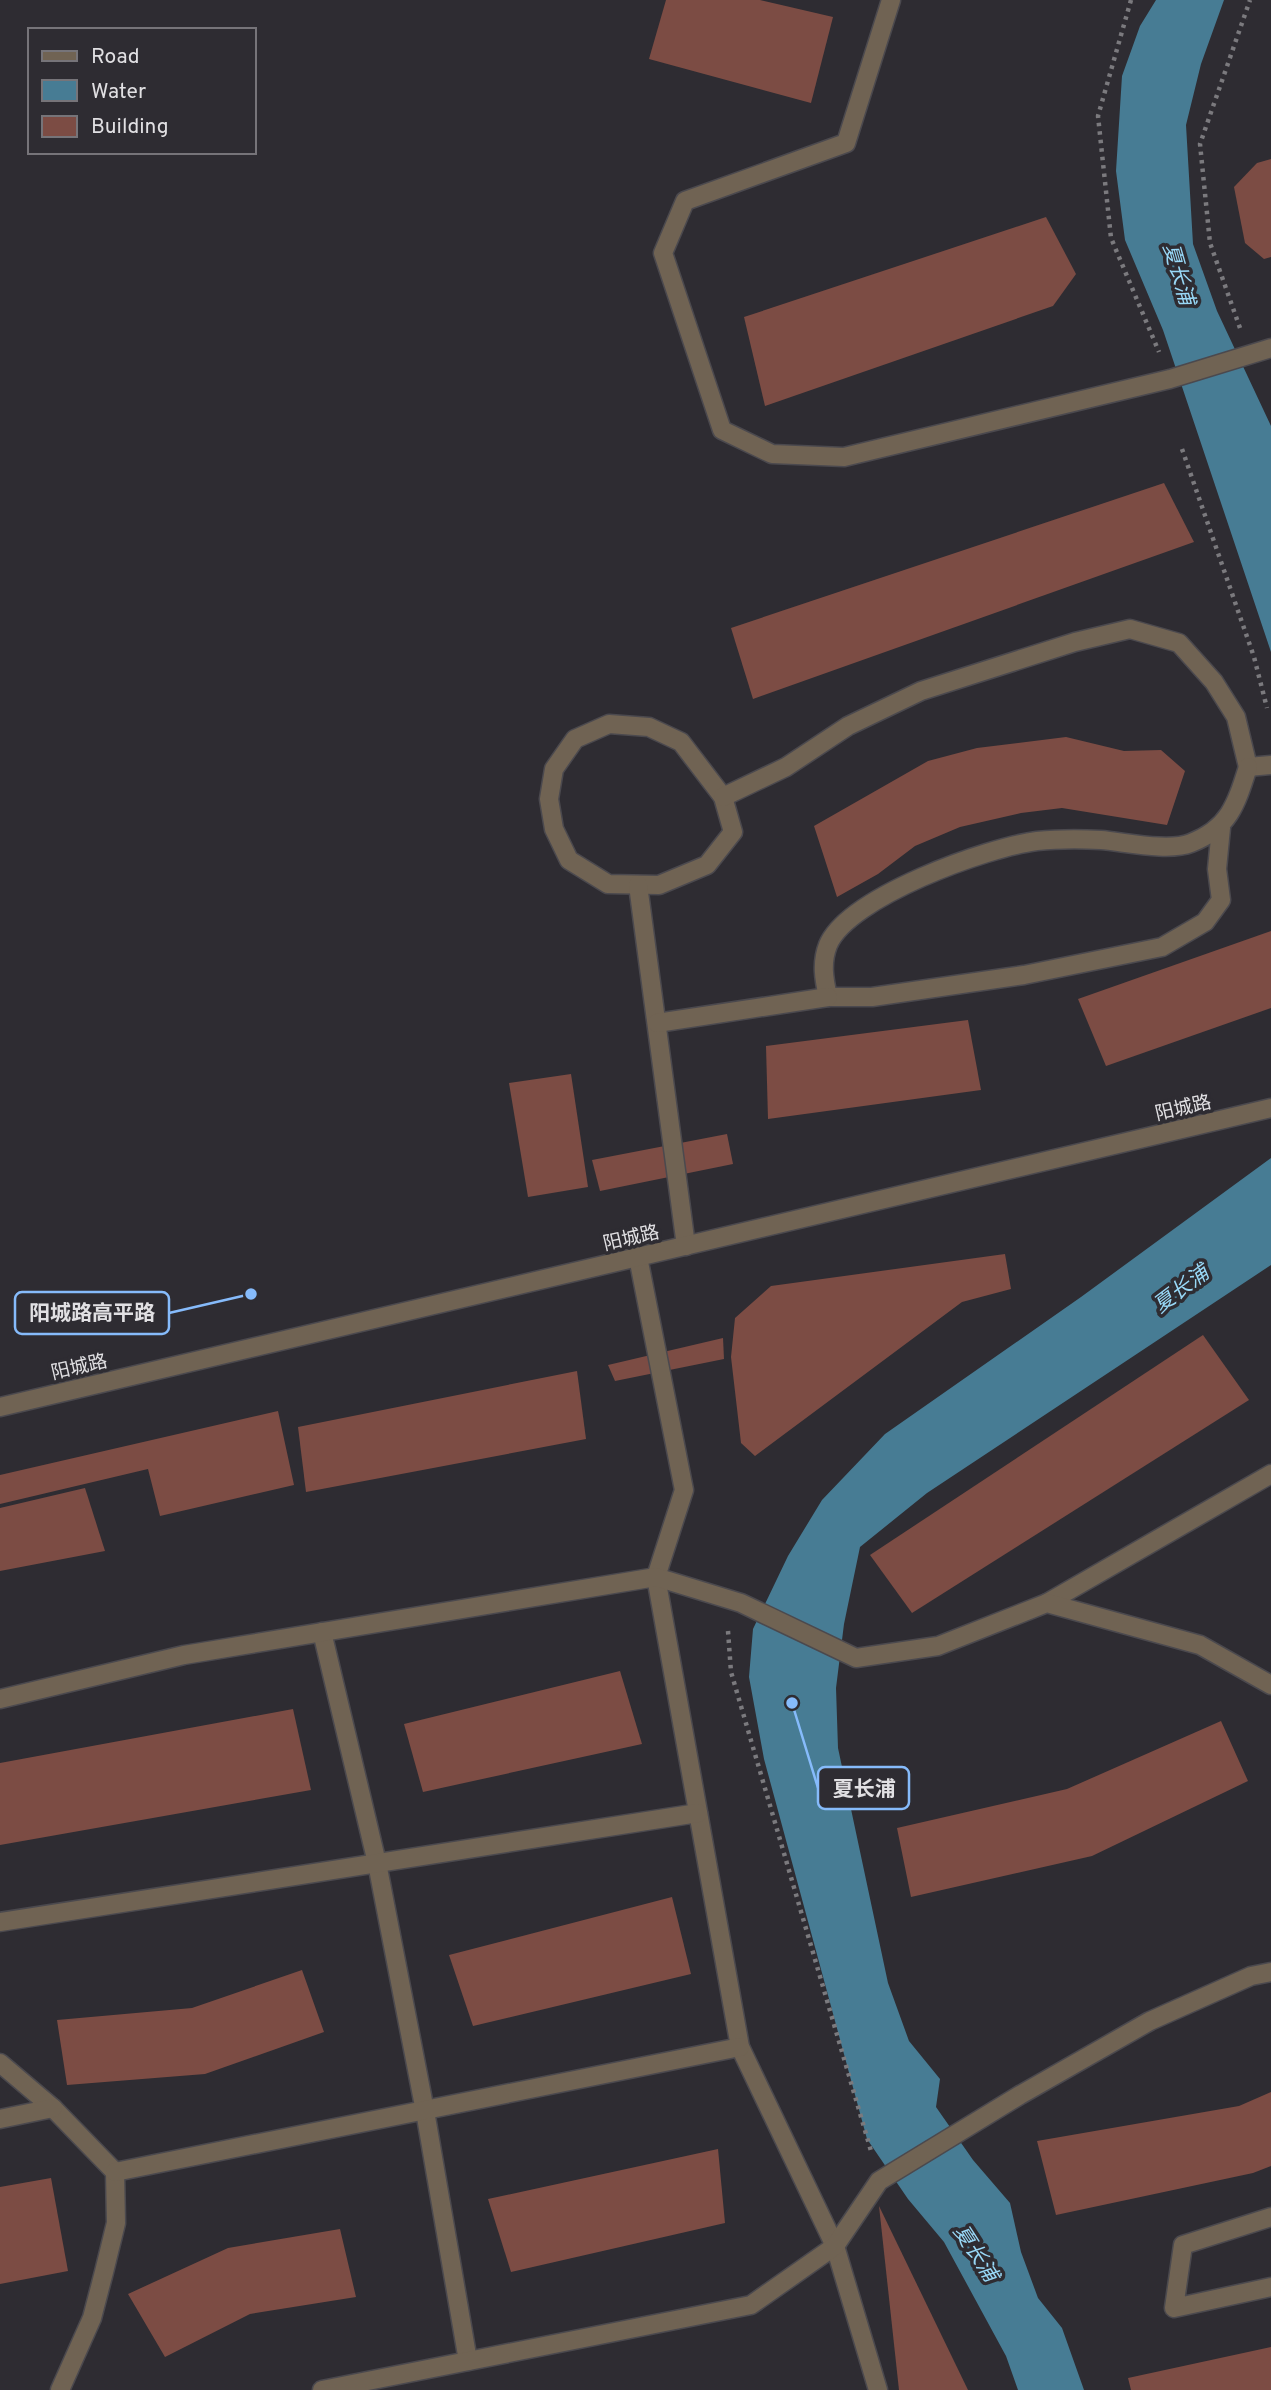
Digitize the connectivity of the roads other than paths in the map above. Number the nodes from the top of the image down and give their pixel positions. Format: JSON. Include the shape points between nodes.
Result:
{"nodes":[{"id":1,"x":891,"y":0,"type":"edge"},
{"id":2,"x":1271,"y":348,"type":"edge"},
{"id":3,"x":1271,"y":765,"type":"edge"},
{"id":4,"x":1248,"y":767,"type":"junction"},
{"id":5,"x":723,"y":797,"type":"junction"},
{"id":6,"x":1221,"y":828,"type":"junction"},
{"id":7,"x":638,"y":885,"type":"junction"},
{"id":8,"x":828,"y":997,"type":"junction"},
{"id":9,"x":657,"y":1023,"type":"junction"},
{"id":10,"x":1271,"y":1108,"type":"edge"},
{"id":11,"x":686,"y":1245,"type":"junction"},
{"id":12,"x":638,"y":1256,"type":"junction"},
{"id":13,"x":0,"y":1406,"type":"edge"},
{"id":14,"x":1271,"y":1474,"type":"edge"},
{"id":15,"x":656,"y":1577,"type":"junction"},
{"id":16,"x":1047,"y":1602,"type":"junction"},
{"id":17,"x":322,"y":1632,"type":"junction"},
{"id":18,"x":1271,"y":1685,"type":"edge"},
{"id":19,"x":0,"y":1699,"type":"edge"},
{"id":20,"x":698,"y":1814,"type":"junction"},
{"id":21,"x":377,"y":1863,"type":"junction"},
{"id":22,"x":0,"y":1922,"type":"edge"},
{"id":23,"x":1271,"y":1972,"type":"edge"},
{"id":24,"x":740,"y":2047,"type":"junction"},
{"id":25,"x":0,"y":2063,"type":"edge"},
{"id":26,"x":53,"y":2108,"type":"junction"},
{"id":27,"x":425,"y":2110,"type":"junction"},
{"id":28,"x":0,"y":2119,"type":"edge"},
{"id":29,"x":115,"y":2172,"type":"junction"},
{"id":30,"x":1271,"y":2217,"type":"edge"},
{"id":31,"x":835,"y":2246,"type":"junction"},
{"id":32,"x":1271,"y":2287,"type":"edge"},
{"id":33,"x":468,"y":2361,"type":"junction"},
{"id":34,"x":60,"y":2390,"type":"edge"},
{"id":35,"x":322,"y":2390,"type":"edge"},
{"id":36,"x":878,"y":2390,"type":"edge"}],
"edges":[{"from":1,"to":2,"type":"street","via":[[846,143],[685,201],[663,253],[722,430],[772,454],[844,457],[1170,379]]},
{"from":3,"to":4,"type":"street"},
{"from":4,"to":5,"type":"street","via":[[1236,717],[1214,682],[1179,643],[1130,629],[920,691]]},
{"from":4,"to":6,"type":"street","via":[[1239,797]]},
{"from":5,"to":7,"type":"street","via":[[733,832],[707,865],[659,885]]},
{"from":5,"to":7,"type":"street","via":[[681,742],[649,727],[609,724],[575,739],[554,769],[549,799],[554,829],[569,860],[608,884]]},
{"from":6,"to":8,"type":"street","via":[[1188,845],[1036,841],[928,875],[891,891],[848,920],[829,944],[822,972]]},
{"from":6,"to":8,"type":"street","via":[[1217,869],[1221,900],[1205,922],[1162,947],[1024,975],[872,997]]},
{"from":7,"to":9,"type":"street"},
{"from":8,"to":9,"type":"street"},
{"from":9,"to":11,"type":"street"},
{"from":10,"to":11,"type":"street","name":"阳城路"},
{"from":11,"to":12,"type":"street","name":"阳城路"},
{"from":12,"to":13,"type":"street","name":"阳城路"},
{"from":12,"to":15,"type":"street","via":[[684,1490]]},
{"from":14,"to":16,"type":"street"},
{"from":15,"to":16,"type":"street","via":[[733,1600],[856,1658],[938,1646]]},
{"from":15,"to":17,"type":"street"},
{"from":15,"to":20,"type":"street"},
{"from":16,"to":18,"type":"street","via":[[1200,1645]]},
{"from":17,"to":19,"type":"street","via":[[184,1655]]},
{"from":17,"to":21,"type":"street"},
{"from":20,"to":21,"type":"street"},
{"from":20,"to":24,"type":"street"},
{"from":21,"to":22,"type":"street"},
{"from":21,"to":27,"type":"street"},
{"from":23,"to":31,"type":"street","via":[[1251,1976],[1150,2021],[879,2181]]},
{"from":24,"to":27,"type":"street"},
{"from":24,"to":31,"type":"street"},
{"from":25,"to":26,"type":"street"},
{"from":26,"to":28,"type":"street"},
{"from":26,"to":29,"type":"street"},
{"from":27,"to":29,"type":"street"},
{"from":27,"to":33,"type":"street"},
{"from":29,"to":34,"type":"street","via":[[116,2222],[104,2272],[92,2318]]},
{"from":30,"to":32,"type":"street","via":[[1183,2245],[1174,2308]]},
{"from":31,"to":33,"type":"street","via":[[751,2305]]},
{"from":31,"to":36,"type":"street"},
{"from":33,"to":35,"type":"street"}]}
